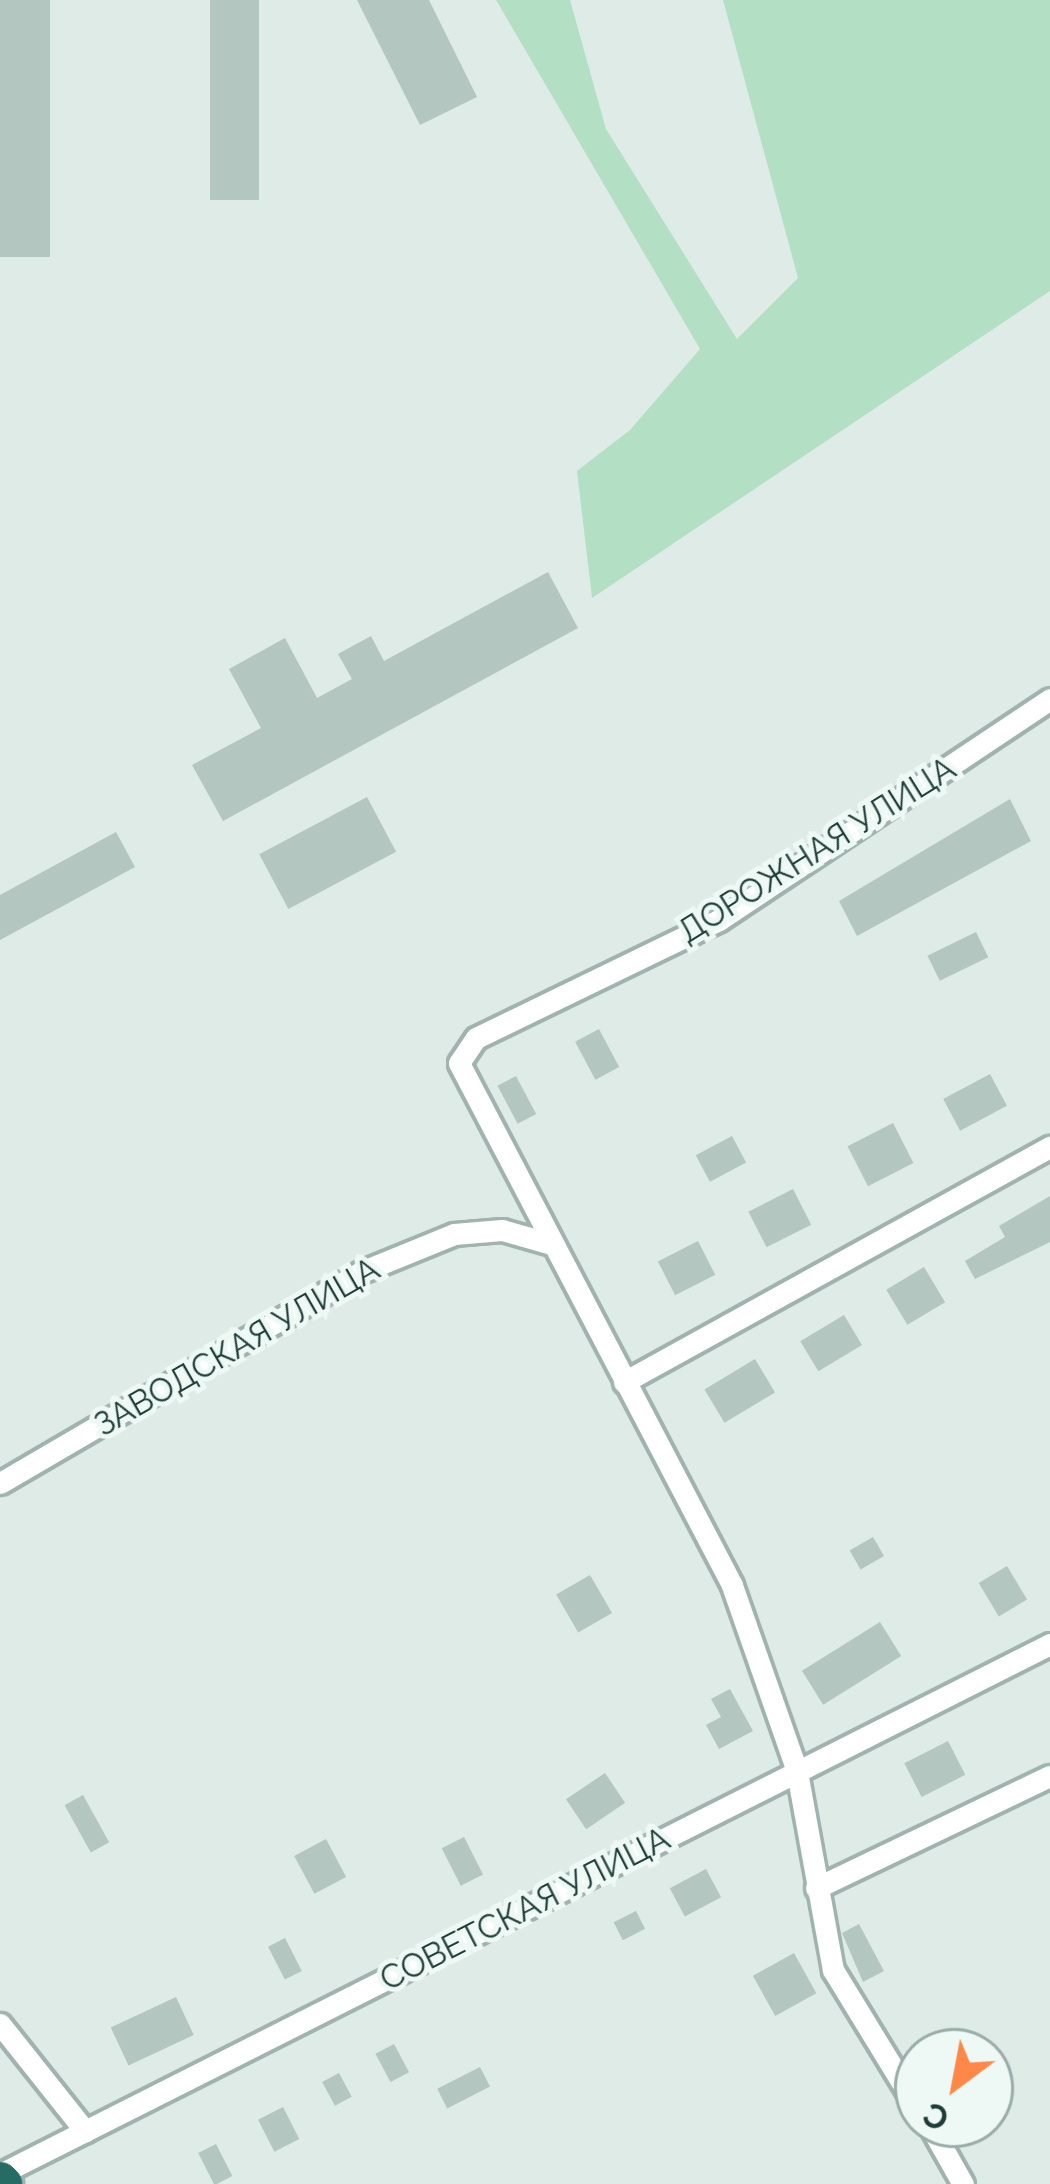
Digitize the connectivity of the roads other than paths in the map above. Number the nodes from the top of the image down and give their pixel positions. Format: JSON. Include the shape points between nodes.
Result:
{"nodes":[{"id":1,"x":1050,"y":699,"type":"edge"},
{"id":2,"x":1050,"y":1147,"type":"edge"},
{"id":3,"x":551,"y":1244,"type":"junction"},
{"id":4,"x":624,"y":1382,"type":"junction"},
{"id":5,"x":0,"y":1483,"type":"edge"},
{"id":6,"x":1050,"y":1644,"type":"edge"},
{"id":7,"x":796,"y":1771,"type":"junction"},
{"id":8,"x":1050,"y":1777,"type":"edge"},
{"id":9,"x":816,"y":1888,"type":"junction"},
{"id":10,"x":0,"y":2024,"type":"edge"},
{"id":11,"x":894,"y":2070,"type":"edge"},
{"id":12,"x":86,"y":2131,"type":"junction"},
{"id":13,"x":943,"y":2148,"type":"edge"},
{"id":14,"x":1,"y":2179,"type":"edge"},
{"id":15,"x":963,"y":2184,"type":"edge"}],
"edges":[{"from":1,"to":3,"type":"street","name":"ДОРОЖНАЯ УЛИЦА","via":[[719,920],[476,1038],[459,1063]]},
{"from":2,"to":4,"type":"street"},
{"from":3,"to":4,"type":"street"},
{"from":3,"to":5,"type":"street","name":"ЗАВОДСКАЯ УЛИЦА","via":[[502,1230],[454,1234],[361,1272]]},
{"from":4,"to":7,"type":"street","via":[[732,1585]]},
{"from":6,"to":7,"type":"street","name":"СОВЕТСКАЯ УЛИЦА"},
{"from":7,"to":9,"type":"street"},
{"from":7,"to":12,"type":"street","name":"СОВЕТСКАЯ УЛИЦА"},
{"from":8,"to":9,"type":"street"},
{"from":9,"to":11,"type":"street","via":[[833,1970]]},
{"from":10,"to":12,"type":"street"},
{"from":12,"to":14,"type":"street","name":"СОВЕТСКАЯ УЛИЦА"},
{"from":13,"to":15,"type":"street"}]}
